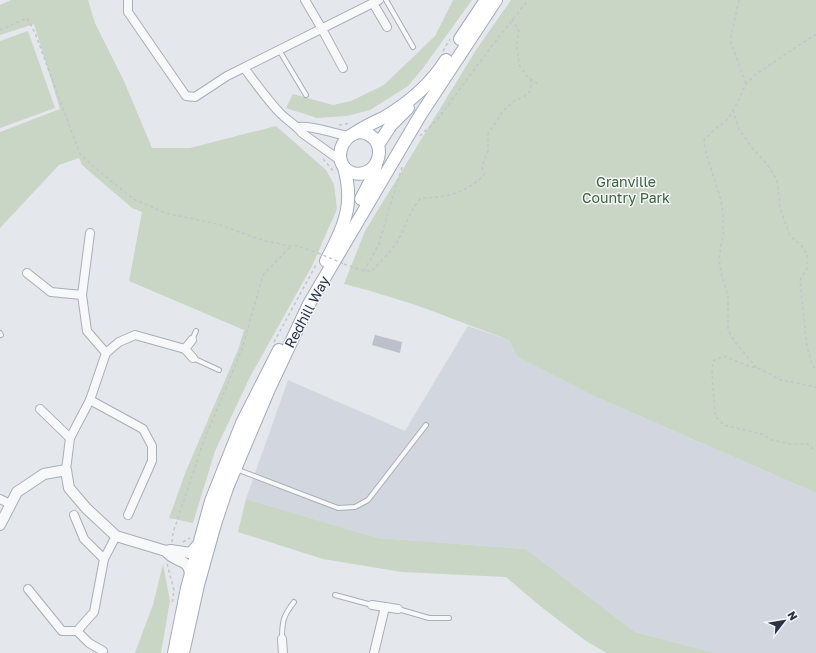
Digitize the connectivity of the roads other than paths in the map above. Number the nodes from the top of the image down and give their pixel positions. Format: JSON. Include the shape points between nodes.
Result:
{"nodes":[{"id":1,"x":128,"y":0,"type":"edge"},
{"id":2,"x":305,"y":0,"type":"edge"},
{"id":3,"x":386,"y":0,"type":"edge"},
{"id":4,"x":486,"y":0,"type":"edge"},
{"id":5,"x":496,"y":0,"type":"edge"},
{"id":6,"x":377,"y":1,"type":"edge"},
{"id":7,"x":387,"y":27,"type":"dead end"},
{"id":8,"x":322,"y":29,"type":"junction"},
{"id":9,"x":413,"y":47,"type":"dead end"},
{"id":10,"x":279,"y":50,"type":"junction"},
{"id":11,"x":454,"y":62,"type":"junction"},
{"id":12,"x":244,"y":68,"type":"junction"},
{"id":13,"x":343,"y":68,"type":"dead end"},
{"id":14,"x":306,"y":95,"type":"dead end"},
{"id":15,"x":298,"y":128,"type":"junction"},
{"id":16,"x":354,"y":130,"type":"junction"},
{"id":17,"x":378,"y":145,"type":"junction"},
{"id":18,"x":343,"y":164,"type":"junction"},
{"id":19,"x":376,"y":164,"type":"junction"},
{"id":20,"x":353,"y":230,"type":"junction"},
{"id":21,"x":90,"y":233,"type":"dead end"},
{"id":22,"x":27,"y":273,"type":"dead end"},
{"id":23,"x":82,"y":295,"type":"junction"},
{"id":24,"x":196,"y":331,"type":"dead end"},
{"id":25,"x":192,"y":340,"type":"joint"},
{"id":26,"x":185,"y":349,"type":"junction"},
{"id":27,"x":106,"y":353,"type":"junction"},
{"id":28,"x":193,"y":358,"type":"joint"},
{"id":29,"x":219,"y":370,"type":"dead end"},
{"id":30,"x":90,"y":400,"type":"junction"},
{"id":31,"x":40,"y":409,"type":"dead end"},
{"id":32,"x":426,"y":425,"type":"dead end"},
{"id":33,"x":70,"y":438,"type":"junction"},
{"id":34,"x":235,"y":469,"type":"junction"},
{"id":35,"x":66,"y":470,"type":"junction"},
{"id":36,"x":0,"y":499,"type":"edge"},
{"id":37,"x":10,"y":504,"type":"junction"},
{"id":38,"x":74,"y":515,"type":"dead end"},
{"id":39,"x":128,"y":515,"type":"dead end"},
{"id":40,"x":0,"y":525,"type":"edge"},
{"id":41,"x":116,"y":536,"type":"junction"},
{"id":42,"x":199,"y":543,"type":"junction"},
{"id":43,"x":167,"y":555,"type":"junction"},
{"id":44,"x":104,"y":558,"type":"junction"},
{"id":45,"x":190,"y":575,"type":"junction"},
{"id":46,"x":28,"y":589,"type":"dead end"},
{"id":47,"x":335,"y":595,"type":"dead end"},
{"id":48,"x":294,"y":602,"type":"dead end"},
{"id":49,"x":372,"y":605,"type":"joint"},
{"id":50,"x":385,"y":607,"type":"junction"},
{"id":51,"x":398,"y":609,"type":"joint"},
{"id":52,"x":449,"y":618,"type":"dead end"},
{"id":53,"x":77,"y":630,"type":"junction"},
{"id":54,"x":282,"y":639,"type":"joint"},
{"id":55,"x":103,"y":651,"type":"dead end"},
{"id":56,"x":174,"y":653,"type":"edge"},
{"id":57,"x":183,"y":653,"type":"edge"},
{"id":58,"x":283,"y":653,"type":"edge"},
{"id":59,"x":374,"y":653,"type":"edge"}],
"edges":[{"from":1,"to":12,"type":"street","via":[[128,12],[186,96],[195,97]]},
{"from":2,"to":8,"type":"street"},
{"from":3,"to":9,"type":"lane"},
{"from":4,"to":16,"type":"main road","via":[[441,69],[421,91],[395,111]]},
{"from":5,"to":11,"type":"main road","name":"Redhill Way"},
{"from":6,"to":7,"type":"street"},
{"from":6,"to":8,"type":"street"},
{"from":8,"to":10,"type":"street"},
{"from":8,"to":13,"type":"street"},
{"from":10,"to":12,"type":"street"},
{"from":10,"to":14,"type":"lane"},
{"from":11,"to":17,"type":"main road","via":[[391,125]]},
{"from":11,"to":20,"type":"main road","name":"Redhill Way"},
{"from":12,"to":15,"type":"street","via":[[262,92]]},
{"from":15,"to":16,"type":"street","via":[[305,126],[336,135]]},
{"from":15,"to":18,"type":"street"},
{"from":16,"to":17,"type":"main road","via":[[369,134]]},
{"from":16,"to":18,"type":"main road","via":[[342,147]]},
{"from":17,"to":19,"type":"main road","via":[[380,156]]},
{"from":18,"to":19,"type":"main road","via":[[352,172],[359,173],[368,171]]},
{"from":18,"to":42,"type":"main road","name":"Redhill Way","via":[[349,193],[343,224],[242,422],[211,501]]},
{"from":19,"to":20,"type":"main road","via":[[374,174],[354,213]]},
{"from":20,"to":34,"type":"main road","name":"Redhill Way","via":[[309,304]]},
{"from":21,"to":23,"type":"street"},
{"from":22,"to":23,"type":"street","via":[[52,292]]},
{"from":23,"to":27,"type":"street","via":[[87,331]]},
{"from":24,"to":25,"type":"lane"},
{"from":25,"to":26,"type":"street"},
{"from":26,"to":27,"type":"street","via":[[135,335],[119,342]]},
{"from":26,"to":28,"type":"street"},
{"from":27,"to":30,"type":"street"},
{"from":28,"to":29,"type":"lane"},
{"from":30,"to":33,"type":"street"},
{"from":30,"to":39,"type":"street","via":[[143,429],[152,446],[152,461]]},
{"from":31,"to":33,"type":"street"},
{"from":32,"to":34,"type":"lane","via":[[368,500],[355,507],[338,508]]},
{"from":33,"to":35,"type":"street"},
{"from":34,"to":57,"type":"main road","name":"Redhill Way","via":[[215,524]]},
{"from":35,"to":37,"type":"street","via":[[44,474],[16,492]]},
{"from":35,"to":41,"type":"street","via":[[69,488]]},
{"from":36,"to":37,"type":"street"},
{"from":37,"to":40,"type":"street"},
{"from":38,"to":44,"type":"street","via":[[84,539]]},
{"from":41,"to":43,"type":"street"},
{"from":41,"to":44,"type":"street"},
{"from":42,"to":43,"type":"street","via":[[190,553],[171,550]]},
{"from":42,"to":45,"type":"main road","name":"Redhill Way"},
{"from":43,"to":45,"type":"street","via":[[188,564]]},
{"from":44,"to":53,"type":"street","via":[[94,612]]},
{"from":45,"to":56,"type":"main road","name":"Redhill Way"},
{"from":46,"to":53,"type":"street","via":[[62,631]]},
{"from":47,"to":49,"type":"lane"},
{"from":48,"to":54,"type":"lane","via":[[282,621]]},
{"from":49,"to":50,"type":"street"},
{"from":50,"to":51,"type":"street"},
{"from":50,"to":59,"type":"street"},
{"from":51,"to":52,"type":"lane","via":[[429,618]]},
{"from":53,"to":55,"type":"street","via":[[89,643]]},
{"from":54,"to":58,"type":"street"}]}
